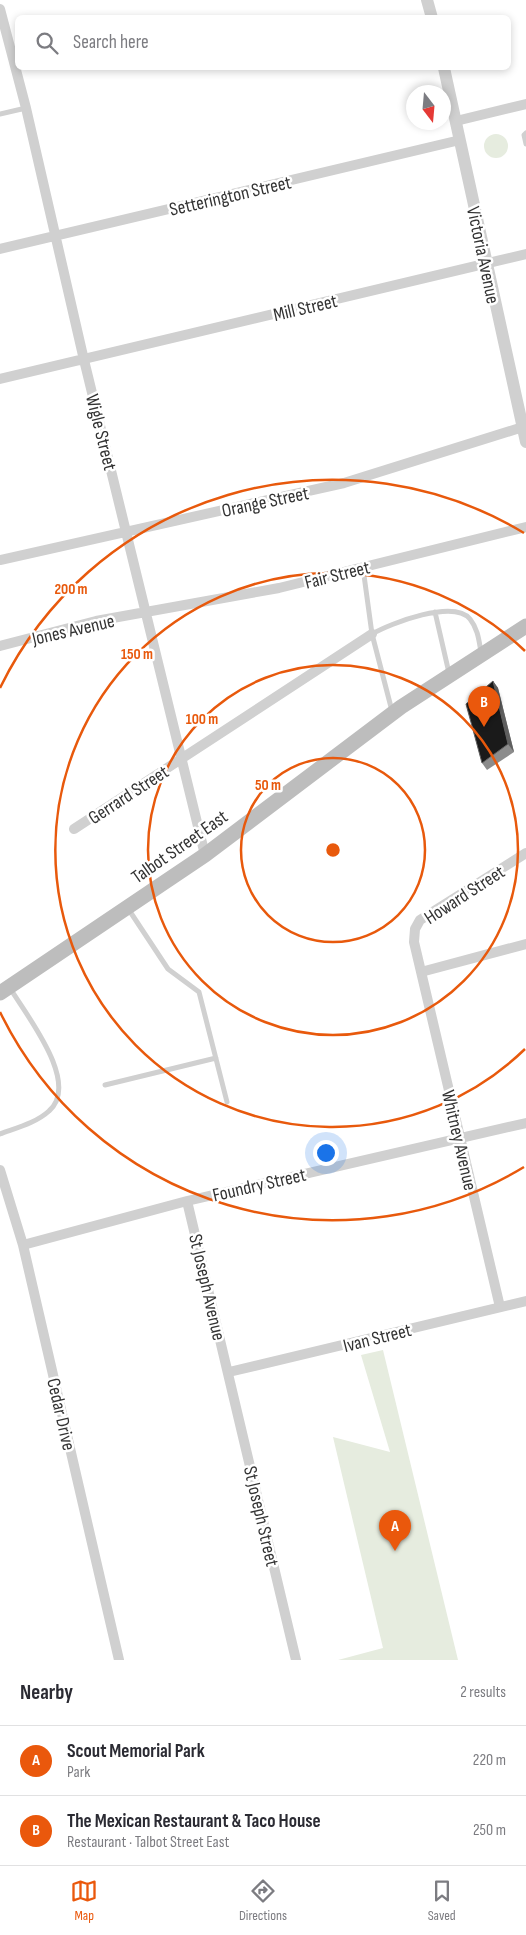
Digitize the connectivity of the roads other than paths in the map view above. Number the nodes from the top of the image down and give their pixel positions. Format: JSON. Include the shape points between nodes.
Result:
{"nodes":[{"id":1,"x":428,"y":0,"type":"edge"},
{"id":2,"x":0,"y":10,"type":"edge"},
{"id":3,"x":431,"y":15,"type":"edge"},
{"id":4,"x":15,"y":67,"type":"edge"},
{"id":5,"x":16,"y":70,"type":"edge"},
{"id":6,"x":444,"y":70,"type":"edge"},
{"id":7,"x":526,"y":104,"type":"edge"},
{"id":8,"x":26,"y":108,"type":"junction"},
{"id":9,"x":0,"y":114,"type":"edge"},
{"id":10,"x":456,"y":121,"type":"junction"},
{"id":11,"x":526,"y":133,"type":"edge"},
{"id":12,"x":460,"y":140,"type":"junction"},
{"id":13,"x":526,"y":144,"type":"edge"},
{"id":14,"x":56,"y":236,"type":"junction"},
{"id":15,"x":0,"y":248,"type":"edge"},
{"id":16,"x":526,"y":254,"type":"edge"},
{"id":17,"x":485,"y":264,"type":"junction"},
{"id":18,"x":84,"y":360,"type":"junction"},
{"id":19,"x":0,"y":380,"type":"edge"},
{"id":20,"x":524,"y":426,"type":"edge"},
{"id":21,"x":526,"y":442,"type":"edge"},
{"id":22,"x":526,"y":527,"type":"edge"},
{"id":23,"x":126,"y":531,"type":"junction"},
{"id":24,"x":0,"y":560,"type":"edge"},
{"id":25,"x":363,"y":568,"type":"junction"},
{"id":26,"x":435,"y":612,"type":"junction"},
{"id":27,"x":146,"y":614,"type":"junction"},
{"id":28,"x":526,"y":626,"type":"edge"},
{"id":29,"x":372,"y":634,"type":"junction"},
{"id":30,"x":0,"y":646,"type":"edge"},
{"id":31,"x":482,"y":655,"type":"junction"},
{"id":32,"x":450,"y":676,"type":"junction"},
{"id":33,"x":393,"y":714,"type":"junction"},
{"id":34,"x":182,"y":759,"type":"junction"},
{"id":35,"x":74,"y":829,"type":"dead end"},
{"id":36,"x":526,"y":853,"type":"edge"},
{"id":37,"x":205,"y":855,"type":"junction"},
{"id":38,"x":127,"y":907,"type":"junction"},
{"id":39,"x":526,"y":944,"type":"edge"},
{"id":40,"x":421,"y":972,"type":"junction"},
{"id":41,"x":4,"y":990,"type":"edge"},
{"id":42,"x":216,"y":1058,"type":"junction"},
{"id":43,"x":105,"y":1085,"type":"dead end"},
{"id":44,"x":227,"y":1102,"type":"dead end"},
{"id":45,"x":526,"y":1123,"type":"edge"},
{"id":46,"x":0,"y":1134,"type":"edge"},
{"id":47,"x":460,"y":1138,"type":"junction"},
{"id":48,"x":0,"y":1170,"type":"edge"},
{"id":49,"x":187,"y":1201,"type":"junction"},
{"id":50,"x":23,"y":1245,"type":"junction"},
{"id":51,"x":526,"y":1301,"type":"edge"},
{"id":52,"x":500,"y":1308,"type":"junction"},
{"id":53,"x":228,"y":1372,"type":"junction"},
{"id":54,"x":119,"y":1660,"type":"edge"},
{"id":55,"x":296,"y":1660,"type":"edge"}],
"edges":[{"from":1,"to":3,"type":"street"},
{"from":2,"to":4,"type":"street","name":"Wigle Street"},
{"from":5,"to":8,"type":"street","name":"Wigle Street"},
{"from":6,"to":10,"type":"street","name":"Victoria Avenue"},
{"from":7,"to":10,"type":"street"},
{"from":8,"to":9,"type":"lane"},
{"from":8,"to":14,"type":"street","name":"Wigle Street"},
{"from":10,"to":12,"type":"street","name":"Victoria Avenue"},
{"from":11,"to":13,"type":"lane"},
{"from":12,"to":14,"type":"street","name":"Setterington Street"},
{"from":12,"to":17,"type":"street","name":"Victoria Avenue"},
{"from":14,"to":15,"type":"street","name":"Setterington Street"},
{"from":14,"to":18,"type":"street","name":"Wigle Street"},
{"from":16,"to":17,"type":"street","name":"Mill Street"},
{"from":17,"to":18,"type":"street","name":"Mill Street"},
{"from":17,"to":20,"type":"street","name":"Victoria Avenue"},
{"from":18,"to":19,"type":"street","name":"Mill Street"},
{"from":18,"to":23,"type":"street","name":"Wigle Street"},
{"from":20,"to":21,"type":"street","name":"Victoria Avenue"},
{"from":20,"to":23,"type":"street","name":"Orange Street","via":[[344,484]]},
{"from":22,"to":25,"type":"street","name":"Fair Street"},
{"from":23,"to":24,"type":"street","name":"Orange Street"},
{"from":23,"to":27,"type":"street","name":"Wigle Street"},
{"from":25,"to":27,"type":"street","name":"Fair Street"},
{"from":25,"to":29,"type":"lane"},
{"from":26,"to":29,"type":"lane","via":[[386,626]]},
{"from":26,"to":31,"type":"lane","via":[[457,611],[470,618],[477,631]]},
{"from":26,"to":32,"type":"lane"},
{"from":27,"to":30,"type":"street","name":"Jones Avenue","via":[[96,621]]},
{"from":27,"to":34,"type":"street","name":"Wigle Street"},
{"from":28,"to":31,"type":"main road","name":"Talbot Street East"},
{"from":29,"to":33,"type":"lane"},
{"from":29,"to":34,"type":"street","name":"Gerrard Street"},
{"from":31,"to":32,"type":"main road","name":"Talbot Street East"},
{"from":32,"to":33,"type":"main road","name":"Talbot Street East"},
{"from":33,"to":37,"type":"main road","name":"Talbot Street East"},
{"from":34,"to":35,"type":"street","name":"Gerrard Street"},
{"from":34,"to":37,"type":"street","name":"Wigle Street"},
{"from":36,"to":40,"type":"street","name":"Howard Street","via":[[420,920],[414,942]]},
{"from":37,"to":38,"type":"main road","name":"Talbot Street East"},
{"from":38,"to":41,"type":"main road","name":"Talbot Street East"},
{"from":38,"to":42,"type":"lane","via":[[168,969],[199,992]]},
{"from":39,"to":40,"type":"street"},
{"from":40,"to":47,"type":"street","name":"Whitney Avenue"},
{"from":41,"to":46,"type":"lane","via":[[53,1058],[60,1098],[38,1119]]},
{"from":42,"to":43,"type":"lane"},
{"from":42,"to":44,"type":"lane"},
{"from":45,"to":47,"type":"street","name":"Foundry Street"},
{"from":47,"to":49,"type":"street","name":"Foundry Street"},
{"from":47,"to":52,"type":"street","name":"Whitney Avenue"},
{"from":48,"to":50,"type":"street","name":"Cedar Drive"},
{"from":49,"to":50,"type":"street","name":"Foundry Street"},
{"from":49,"to":53,"type":"street","name":"St Joseph Avenue"},
{"from":50,"to":54,"type":"street","name":"Cedar Drive"},
{"from":51,"to":52,"type":"street","name":"Ivan Street"},
{"from":52,"to":53,"type":"street","name":"Ivan Street"},
{"from":53,"to":55,"type":"street","name":"St Joseph Street"}]}
